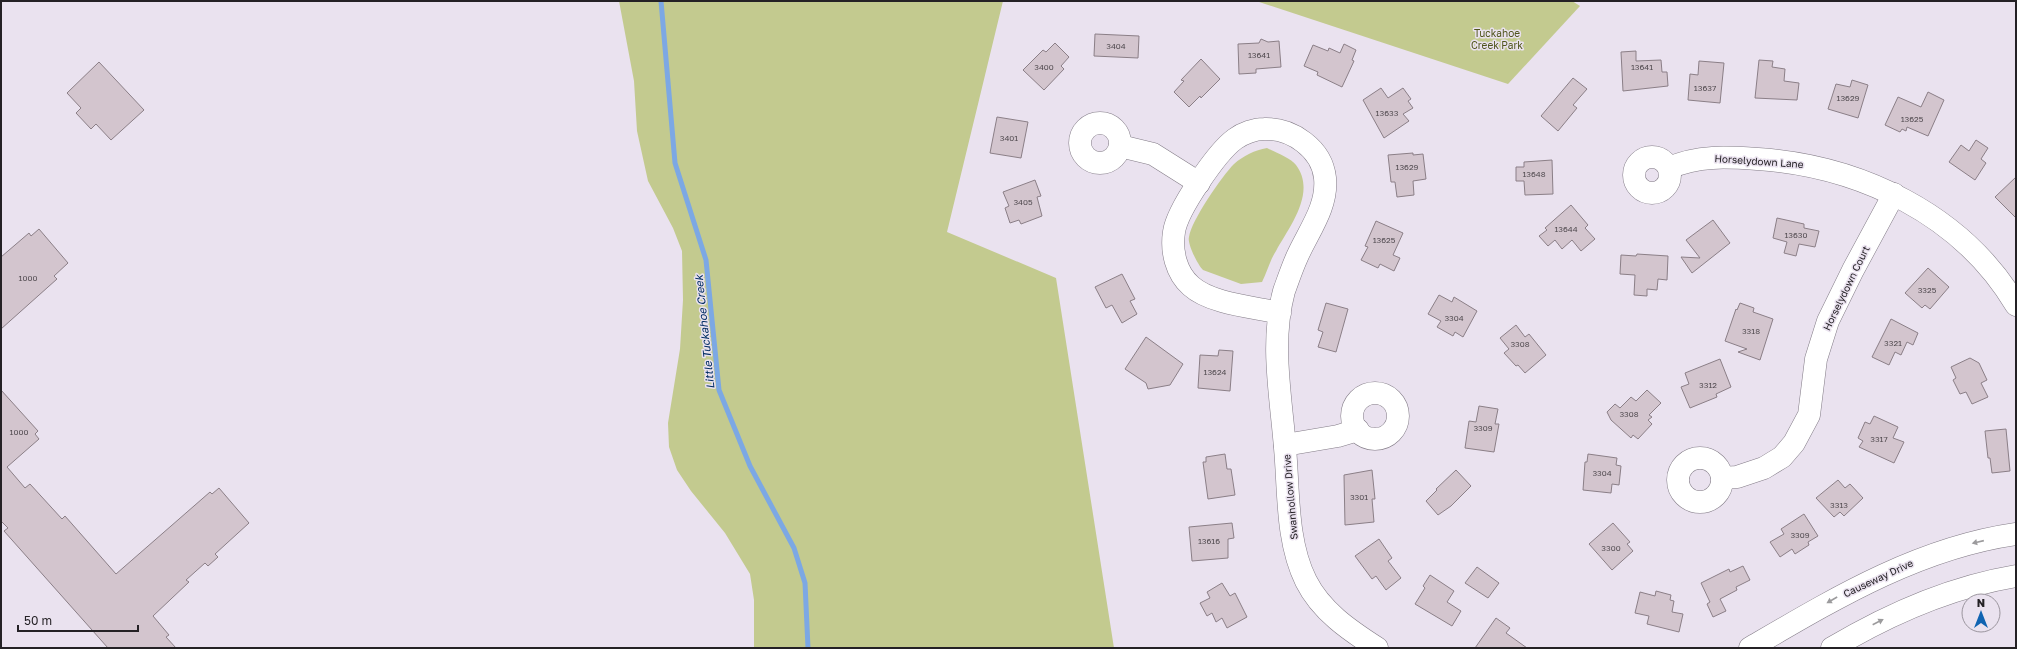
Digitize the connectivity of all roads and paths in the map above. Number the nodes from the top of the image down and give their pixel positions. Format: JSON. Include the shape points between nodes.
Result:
{"nodes":[{"id":1,"x":1120,"y":146,"type":"dead end"},
{"id":2,"x":1669,"y":168,"type":"dead end"},
{"id":3,"x":1199,"y":183,"type":"junction"},
{"id":4,"x":1894,"y":194,"type":"junction"},
{"id":5,"x":2016,"y":305,"type":"edge"},
{"id":6,"x":1280,"y":312,"type":"junction"},
{"id":7,"x":1358,"y":430,"type":"dead end"},
{"id":8,"x":1285,"y":445,"type":"junction"},
{"id":9,"x":1723,"y":478,"type":"dead end"},
{"id":10,"x":2016,"y":534,"type":"edge"},
{"id":11,"x":2016,"y":576,"type":"edge"},
{"id":12,"x":1377,"y":648,"type":"edge"},
{"id":13,"x":1750,"y":648,"type":"edge"},
{"id":14,"x":1832,"y":648,"type":"edge"}],
"edges":[{"from":1,"to":3,"type":"street","via":[[1153,154]]},
{"from":2,"to":4,"type":"street","name":"Horselydown Lane","via":[[1681,162],[1700,158],[1783,161],[1840,173]]},
{"from":3,"to":6,"type":"street","name":"Swanhollow Drive","via":[[1174,231],[1173,245],[1178,268],[1189,284],[1206,295],[1225,302]]},
{"from":3,"to":6,"type":"street","name":"Swanhollow Drive","via":[[1233,140],[1263,129],[1290,134],[1309,146],[1319,160],[1325,176],[1324,202],[1295,260]]},
{"from":4,"to":5,"type":"street","name":"Horselydown Lane","via":[[1928,214],[1956,236],[1987,266]]},
{"from":4,"to":9,"type":"street","name":"Horselydown Court","via":[[1828,321],[1816,359],[1809,415],[1794,443],[1782,457],[1764,468],[1737,477]]},
{"from":6,"to":8,"type":"street","name":"Swanhollow Drive","via":[[1277,359]]},
{"from":7,"to":8,"type":"street"},
{"from":8,"to":12,"type":"street","name":"Swanhollow Drive","via":[[1296,556],[1306,580],[1325,609]]},
{"from":10,"to":13,"type":"street","name":"Causeway Drive","one_way":true,"via":[[1951,548],[1879,576]]},
{"from":14,"to":11,"type":"street","one_way":true,"via":[[1919,603],[1961,589]]}]}
